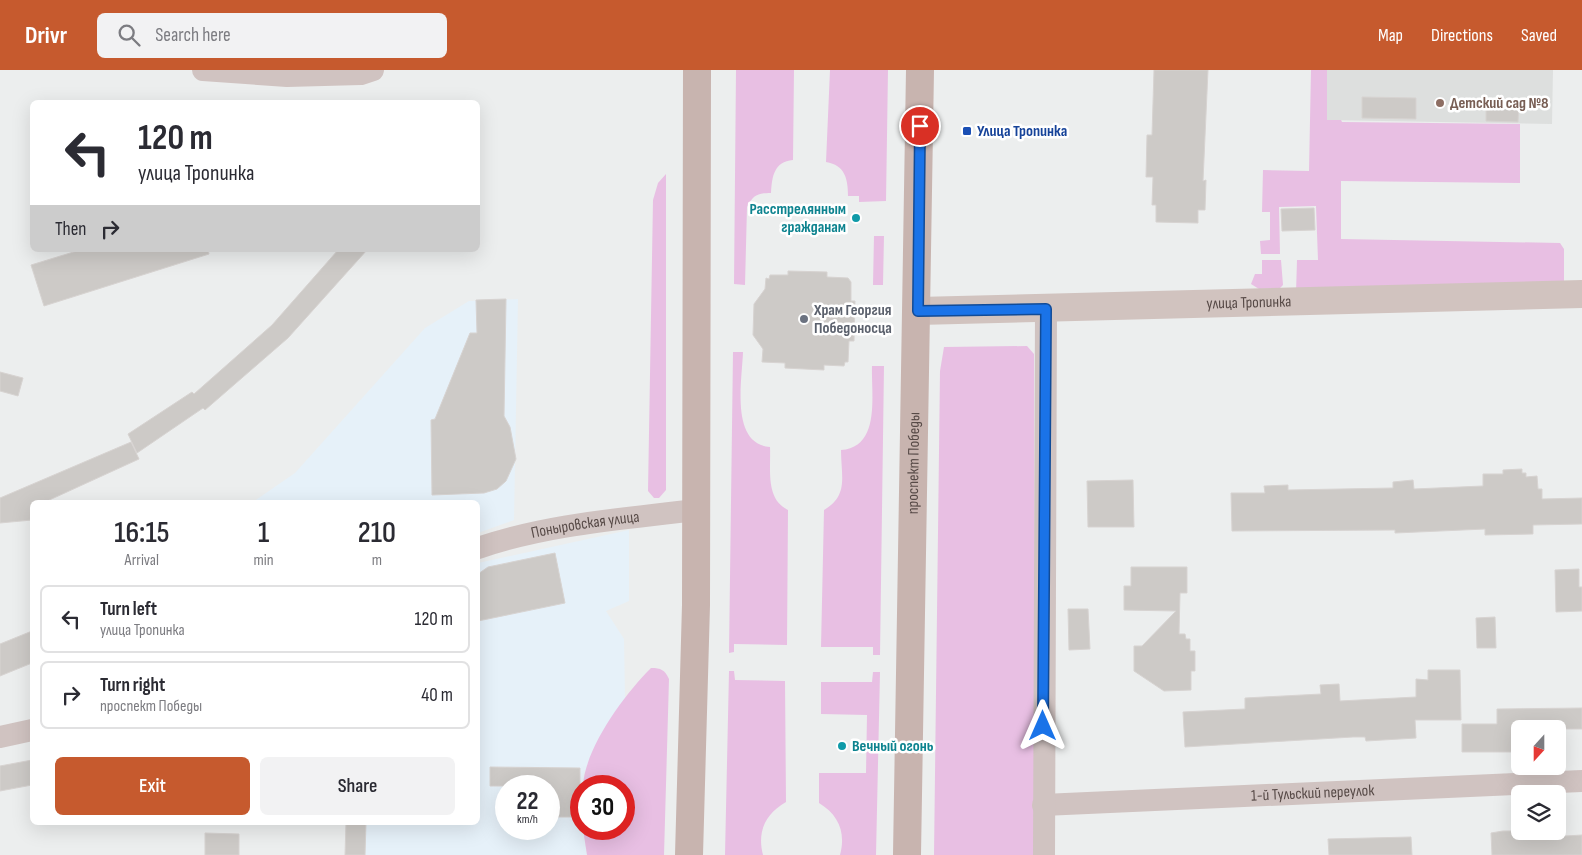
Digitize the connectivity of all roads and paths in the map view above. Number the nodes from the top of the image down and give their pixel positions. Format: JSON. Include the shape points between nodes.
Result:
{"nodes":[{"id":1,"x":203,"y":70,"type":"edge"},
{"id":2,"x":697,"y":70,"type":"edge"},
{"id":3,"x":920,"y":70,"type":"edge"},
{"id":4,"x":367,"y":72,"type":"edge"},
{"id":5,"x":1582,"y":294,"type":"edge"},
{"id":6,"x":1046,"y":309,"type":"junction"},
{"id":7,"x":918,"y":311,"type":"junction"},
{"id":8,"x":696,"y":510,"type":"junction"},
{"id":9,"x":480,"y":547,"type":"edge"},
{"id":10,"x":30,"y":730,"type":"edge"},
{"id":11,"x":0,"y":738,"type":"edge"},
{"id":12,"x":1582,"y":781,"type":"edge"},
{"id":13,"x":1043,"y":804,"type":"junction"},
{"id":14,"x":689,"y":855,"type":"edge"},
{"id":15,"x":907,"y":855,"type":"edge"},
{"id":16,"x":1044,"y":855,"type":"edge"}],
"edges":[{"from":1,"to":4,"type":"street","via":[[287,76]]},
{"from":2,"to":8,"type":"main road"},
{"from":3,"to":7,"type":"main road","name":"проспект Победы"},
{"from":5,"to":6,"type":"main road","name":"улица Тропинка"},
{"from":6,"to":7,"type":"main road","name":"улица Тропинка"},
{"from":6,"to":13,"type":"street"},
{"from":7,"to":15,"type":"main road","name":"проспект Победы"},
{"from":8,"to":9,"type":"street","name":"Поныровская улица","via":[[575,525]]},
{"from":8,"to":14,"type":"main road"},
{"from":10,"to":11,"type":"street"},
{"from":12,"to":13,"type":"street","name":"1-й Тульский переулок"},
{"from":13,"to":16,"type":"street"}]}
